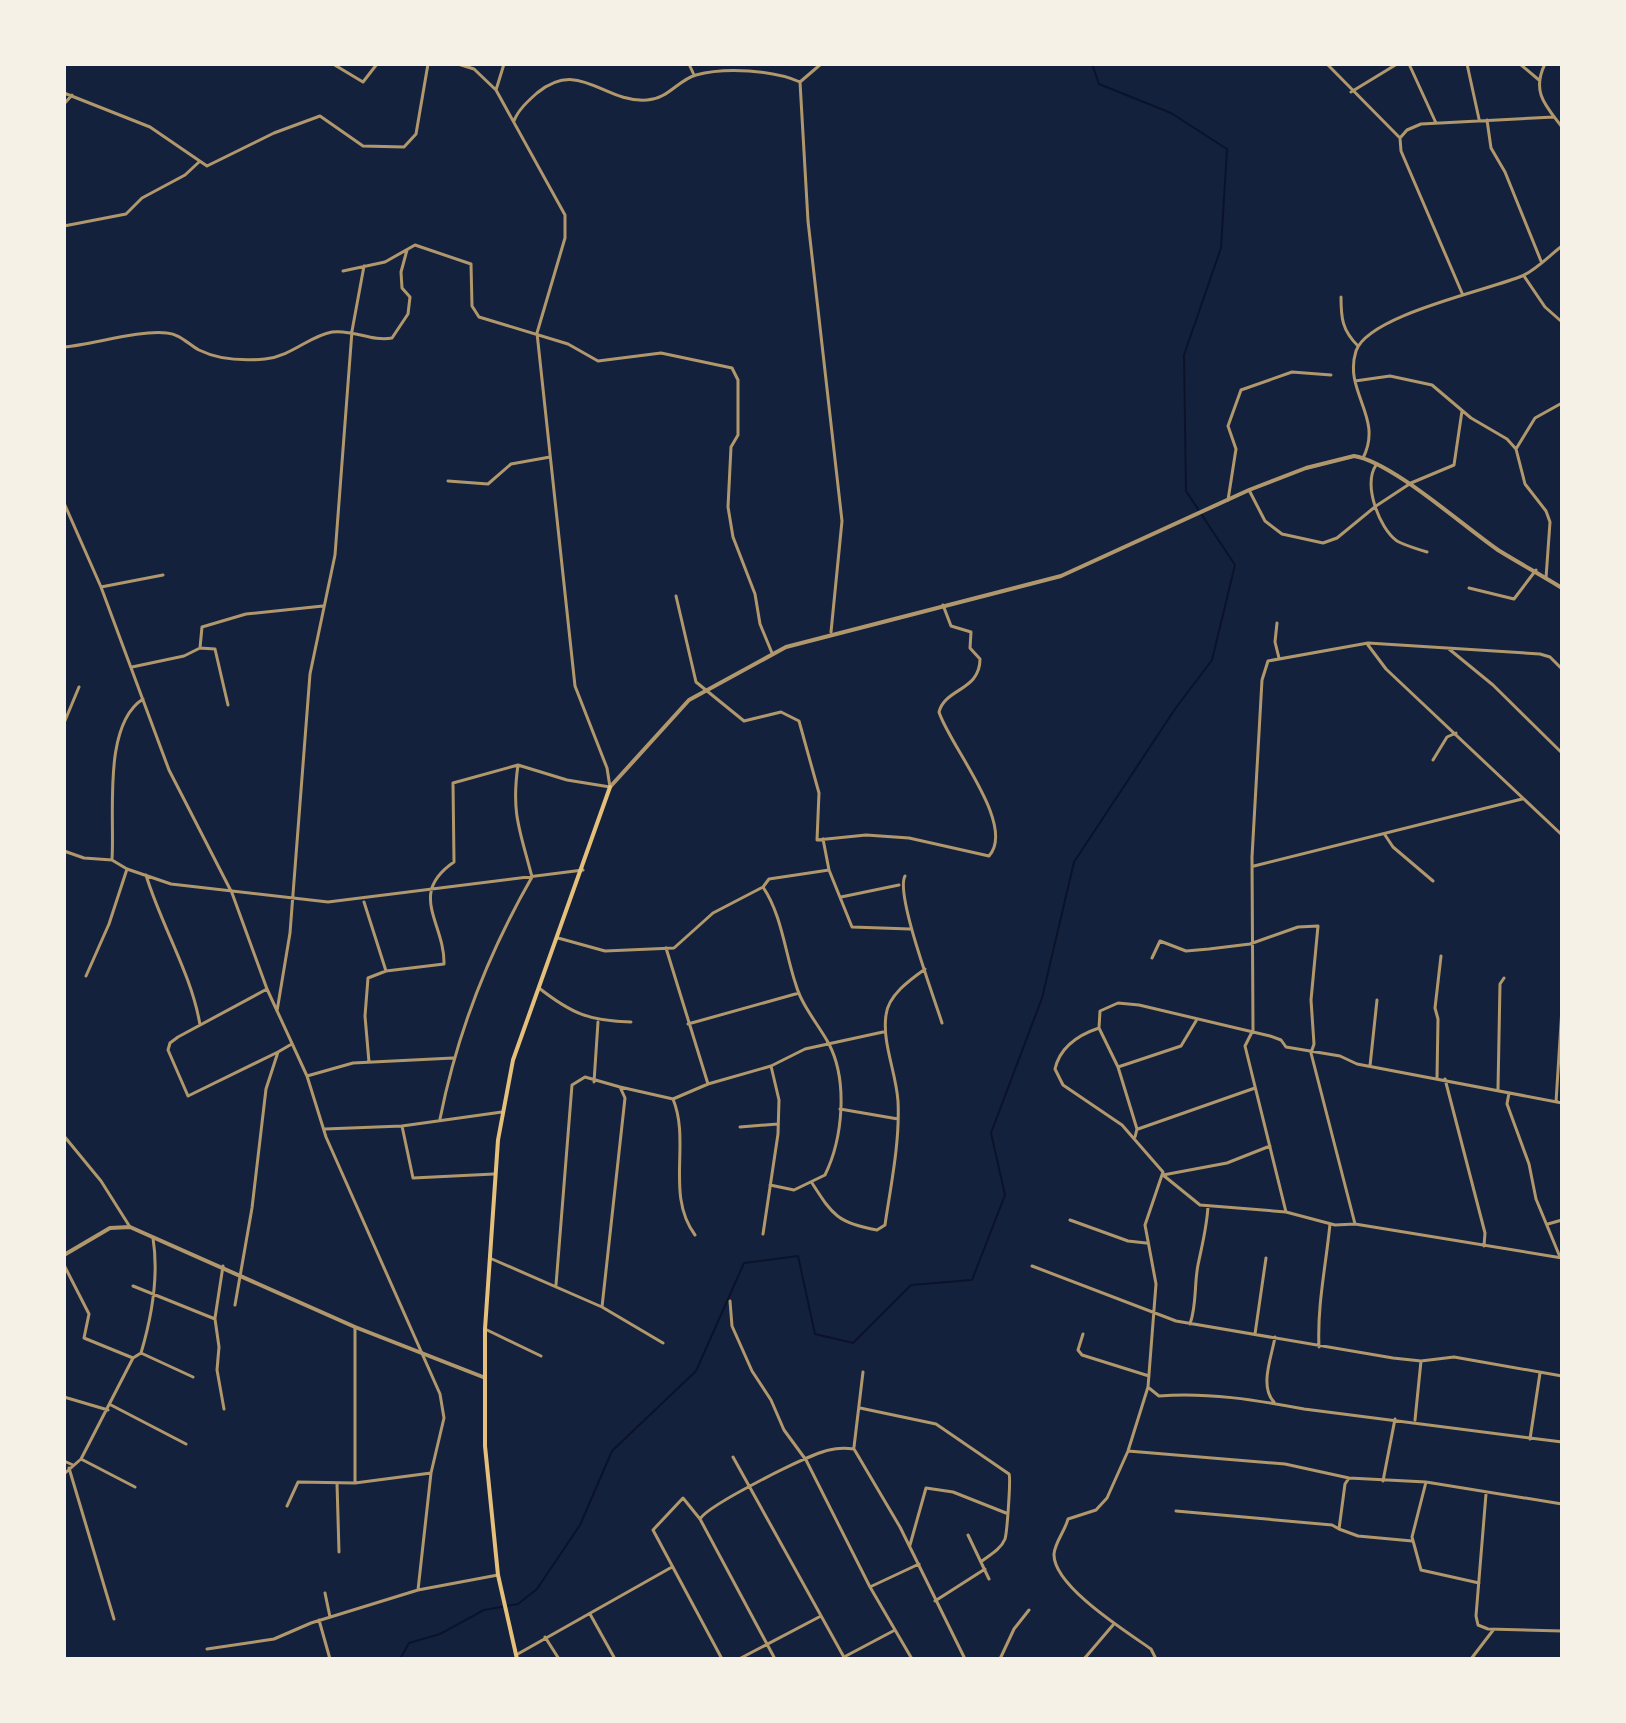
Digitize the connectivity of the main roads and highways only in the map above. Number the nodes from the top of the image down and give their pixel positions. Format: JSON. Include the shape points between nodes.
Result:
{"nodes":[{"id":1,"x":610,"y":787,"type":"road end"},
{"id":2,"x":516,"y":1657,"type":"edge"}],
"edges":[{"from":1,"to":2,"type":"main road","via":[[513,1060],[494,1174],[483,1377],[485,1446],[498,1575]]}]}
